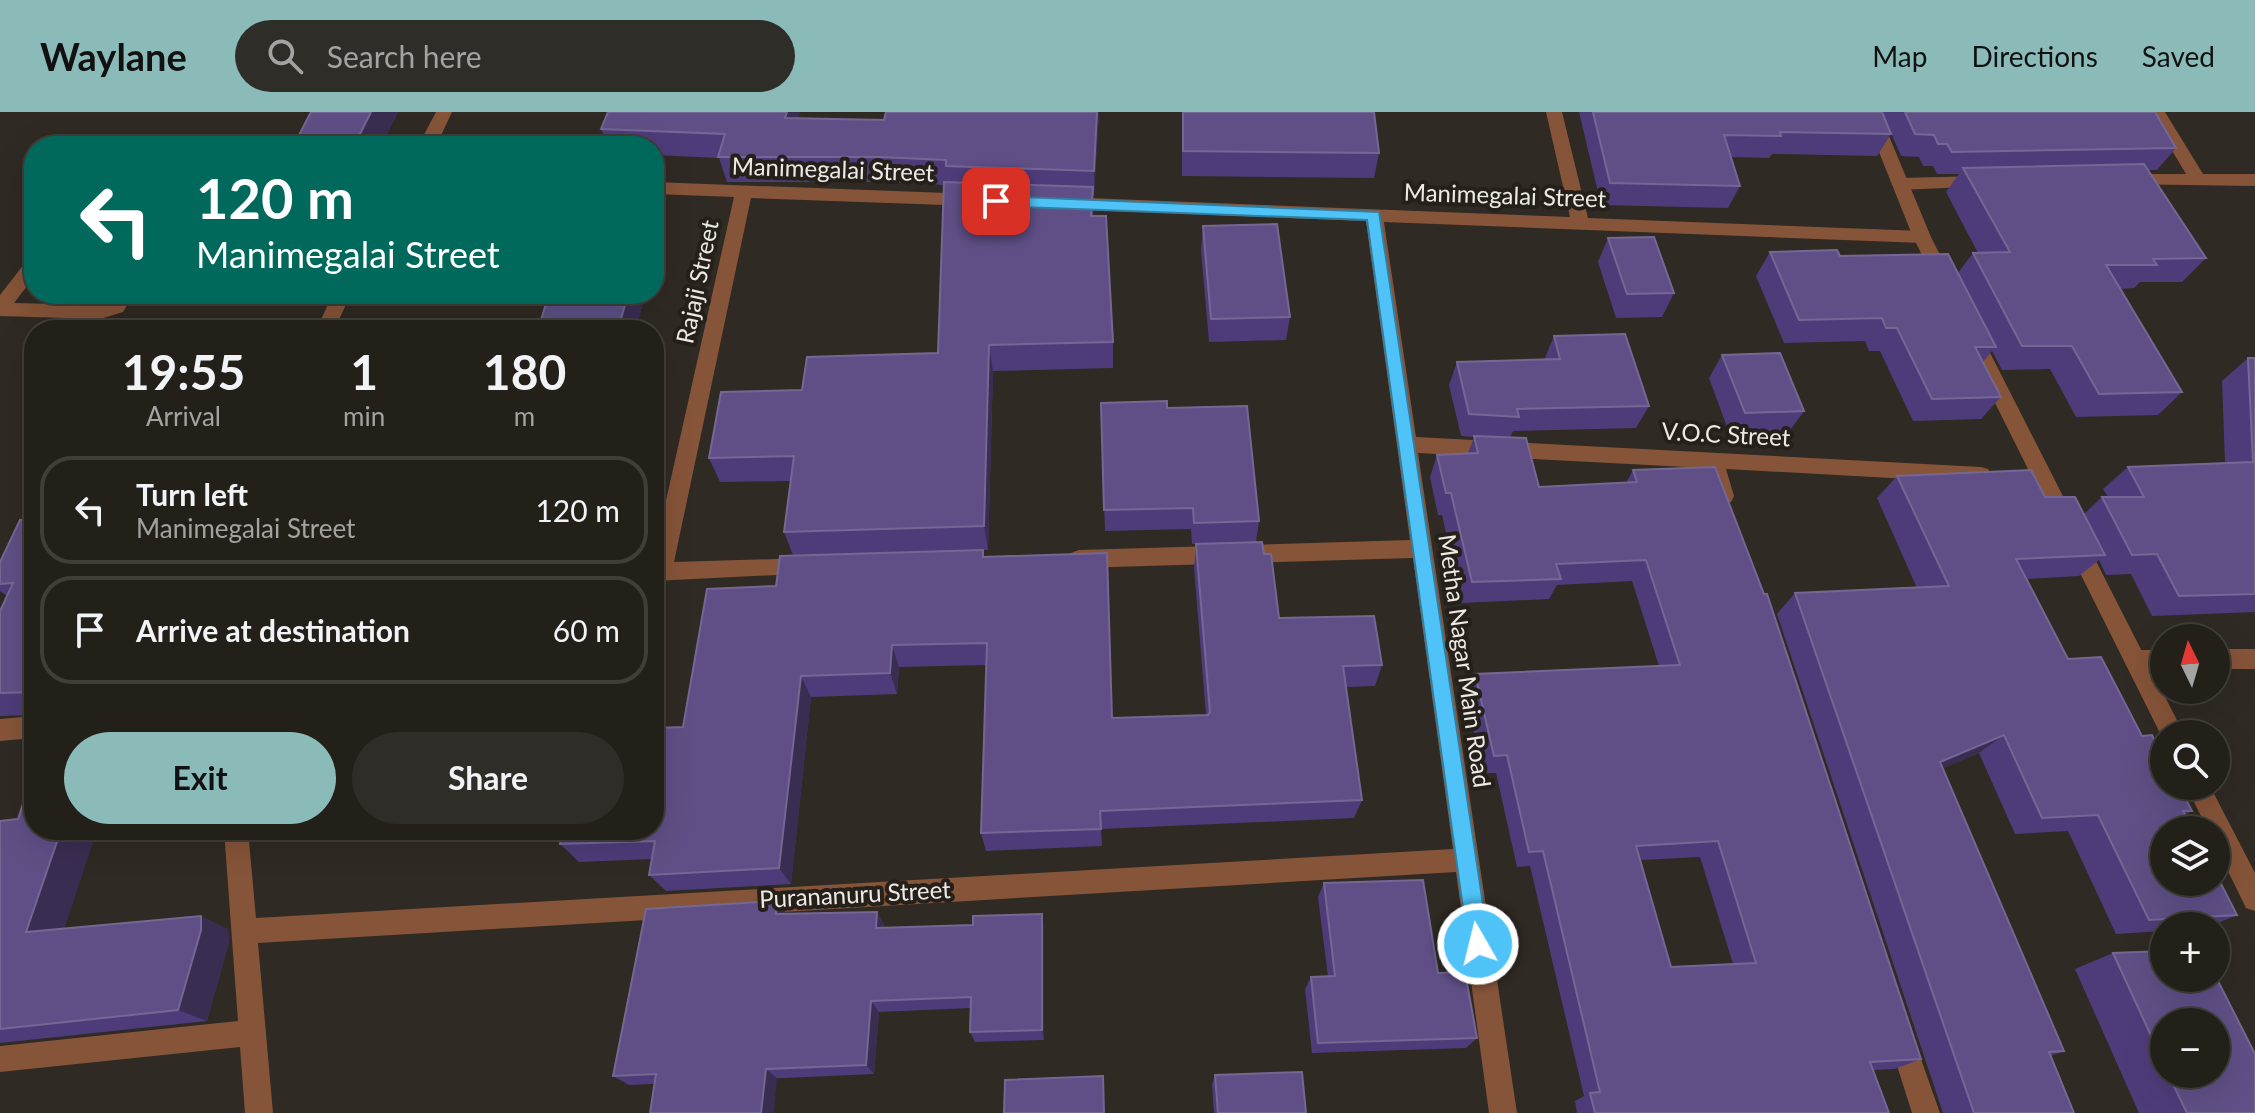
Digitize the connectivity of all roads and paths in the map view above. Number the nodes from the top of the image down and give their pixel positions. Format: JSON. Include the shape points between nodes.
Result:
{"nodes":[{"id":1,"x":444,"y":112,"type":"edge"},
{"id":2,"x":1554,"y":112,"type":"edge"},
{"id":3,"x":1871,"y":112,"type":"edge"},
{"id":4,"x":2157,"y":112,"type":"edge"},
{"id":5,"x":432,"y":136,"type":"edge"},
{"id":6,"x":2197,"y":178,"type":"junction"},
{"id":7,"x":2103,"y":180,"type":"edge"},
{"id":8,"x":2255,"y":180,"type":"edge"},
{"id":9,"x":1994,"y":182,"type":"edge"},
{"id":10,"x":1900,"y":184,"type":"junction"},
{"id":11,"x":664,"y":188,"type":"edge"},
{"id":12,"x":744,"y":191,"type":"junction"},
{"id":13,"x":996,"y":201,"type":"edge"},
{"id":14,"x":1043,"y":203,"type":"edge"},
{"id":15,"x":1374,"y":215,"type":"junction"},
{"id":16,"x":1580,"y":223,"type":"junction"},
{"id":17,"x":1922,"y":237,"type":"junction"},
{"id":18,"x":24,"y":277,"type":"edge"},
{"id":19,"x":1950,"y":293,"type":"edge"},
{"id":20,"x":118,"y":304,"type":"edge"},
{"id":21,"x":0,"y":309,"type":"edge"},
{"id":22,"x":1964,"y":322,"type":"edge"},
{"id":23,"x":1406,"y":444,"type":"junction"},
{"id":24,"x":1713,"y":460,"type":"junction"},
{"id":25,"x":1995,"y":476,"type":"edge"},
{"id":26,"x":1730,"y":515,"type":"edge"},
{"id":27,"x":664,"y":541,"type":"edge"},
{"id":28,"x":1422,"y":549,"type":"junction"},
{"id":29,"x":1057,"y":560,"type":"edge"},
{"id":30,"x":835,"y":566,"type":"edge"},
{"id":31,"x":664,"y":572,"type":"edge"},
{"id":32,"x":2230,"y":659,"type":"edge"},
{"id":33,"x":2255,"y":659,"type":"edge"},
{"id":34,"x":2135,"y":660,"type":"junction"},
{"id":35,"x":2150,"y":660,"type":"edge"},
{"id":36,"x":2165,"y":720,"type":"edge"},
{"id":37,"x":24,"y":728,"type":"edge"},
{"id":38,"x":0,"y":730,"type":"edge"},
{"id":39,"x":2205,"y":800,"type":"edge"},
{"id":40,"x":237,"y":840,"type":"edge"},
{"id":41,"x":1466,"y":860,"type":"junction"},
{"id":42,"x":2255,"y":899,"type":"edge"},
{"id":43,"x":244,"y":931,"type":"junction"},
{"id":44,"x":1891,"y":1007,"type":"edge"},
{"id":45,"x":252,"y":1033,"type":"junction"},
{"id":46,"x":0,"y":1059,"type":"edge"},
{"id":47,"x":259,"y":1113,"type":"edge"},
{"id":48,"x":1503,"y":1113,"type":"edge"},
{"id":49,"x":1926,"y":1113,"type":"edge"}],
"edges":[{"from":1,"to":5,"type":"street"},
{"from":2,"to":16,"type":"street"},
{"from":3,"to":10,"type":"street"},
{"from":4,"to":6,"type":"street"},
{"from":6,"to":7,"type":"street"},
{"from":6,"to":8,"type":"street"},
{"from":9,"to":10,"type":"street"},
{"from":10,"to":17,"type":"street"},
{"from":11,"to":12,"type":"street","name":"Manimegalai Street"},
{"from":12,"to":13,"type":"street","name":"Manimegalai Street"},
{"from":12,"to":27,"type":"street","name":"Rajaji Street"},
{"from":14,"to":15,"type":"street","name":"Manimegalai Street"},
{"from":15,"to":16,"type":"street","name":"Manimegalai Street"},
{"from":15,"to":23,"type":"street","name":"Metha Nagar Main Road"},
{"from":16,"to":17,"type":"street","name":"Manimegalai Street"},
{"from":17,"to":19,"type":"street"},
{"from":18,"to":21,"type":"street"},
{"from":20,"to":21,"type":"street","via":[[100,312]]},
{"from":22,"to":34,"type":"street","via":[[2035,478]]},
{"from":23,"to":24,"type":"street","name":"V.O.C Street"},
{"from":23,"to":28,"type":"street","name":"Metha Nagar Main Road"},
{"from":24,"to":25,"type":"street","name":"V.O.C Street"},
{"from":24,"to":26,"type":"street"},
{"from":28,"to":29,"type":"street"},
{"from":28,"to":41,"type":"street","name":"Metha Nagar Main Road"},
{"from":30,"to":31,"type":"street"},
{"from":32,"to":33,"type":"street"},
{"from":34,"to":35,"type":"street"},
{"from":34,"to":36,"type":"street"},
{"from":37,"to":38,"type":"street"},
{"from":39,"to":42,"type":"street"},
{"from":40,"to":43,"type":"street"},
{"from":41,"to":43,"type":"street","name":"Purananuru Street"},
{"from":41,"to":48,"type":"street","name":"Metha Nagar Main Road"},
{"from":43,"to":45,"type":"street"},
{"from":44,"to":49,"type":"street"},
{"from":45,"to":46,"type":"street"},
{"from":45,"to":47,"type":"street"}]}
